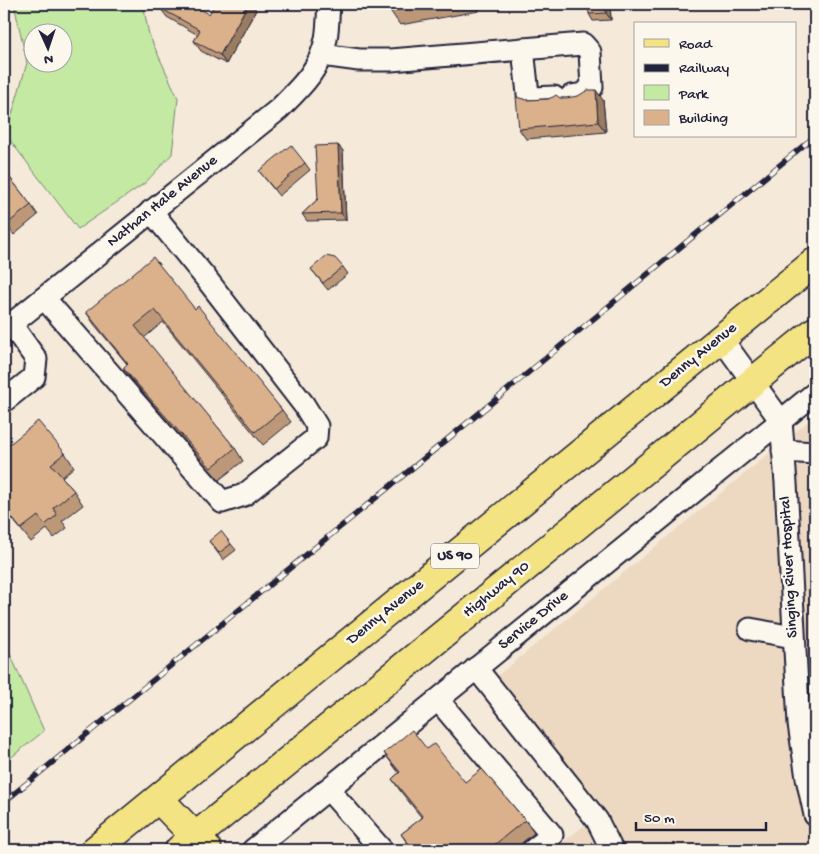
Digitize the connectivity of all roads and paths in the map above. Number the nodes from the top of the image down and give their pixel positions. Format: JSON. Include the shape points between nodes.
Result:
{"nodes":[{"id":1,"x":329,"y":4,"type":"edge"},
{"id":2,"x":523,"y":49,"type":"junction"},
{"id":3,"x":319,"y":62,"type":"junction"},
{"id":4,"x":151,"y":212,"type":"junction"},
{"id":5,"x":815,"y":262,"type":"edge"},
{"id":6,"x":44,"y":298,"type":"junction"},
{"id":7,"x":7,"y":327,"type":"edge"},
{"id":8,"x":815,"y":331,"type":"edge"},
{"id":9,"x":721,"y":338,"type":"junction"},
{"id":10,"x":753,"y":382,"type":"junction"},
{"id":11,"x":815,"y":393,"type":"edge"},
{"id":12,"x":4,"y":401,"type":"edge"},
{"id":13,"x":781,"y":421,"type":"junction"},
{"id":14,"x":784,"y":451,"type":"junction"},
{"id":15,"x":815,"y":453,"type":"edge"},
{"id":16,"x":750,"y":629,"type":"dead end"},
{"id":17,"x":793,"y":637,"type":"junction"},
{"id":18,"x":476,"y":668,"type":"junction"},
{"id":19,"x":438,"y":700,"type":"junction"},
{"id":20,"x":328,"y":789,"type":"junction"},
{"id":21,"x":159,"y":799,"type":"junction"},
{"id":22,"x":815,"y":814,"type":"edge"},
{"id":23,"x":194,"y":846,"type":"edge"},
{"id":24,"x":95,"y":850,"type":"edge"},
{"id":25,"x":253,"y":850,"type":"edge"},
{"id":26,"x":382,"y":850,"type":"edge"},
{"id":27,"x":533,"y":850,"type":"edge"},
{"id":28,"x":612,"y":850,"type":"edge"}],
"edges":[{"from":1,"to":3,"type":"street","via":[[327,38]]},
{"from":2,"to":2,"type":"street","via":[[583,44],[590,52],[592,87],[583,94],[534,98],[528,94]]},
{"from":2,"to":3,"type":"street","via":[[390,60]]},
{"from":3,"to":4,"type":"street","name":"Nathan Hale Avenue","via":[[299,90],[279,109]]},
{"from":4,"to":6,"type":"street","name":"Nathan Hale Avenue"},
{"from":4,"to":6,"type":"street","via":[[304,405],[318,426],[316,438],[244,495],[222,502]]},
{"from":5,"to":9,"type":"main road","name":"Denny Avenue","number":"US 90"},
{"from":6,"to":7,"type":"street","name":"Nathan Hale Avenue"},
{"from":7,"to":12,"type":"street","via":[[36,359],[34,377]]},
{"from":8,"to":10,"type":"main road","name":"Highway 90"},
{"from":9,"to":10,"type":"street","name":"Singing River Hospital"},
{"from":9,"to":21,"type":"main road","name":"Denny Avenue","number":"US 90"},
{"from":10,"to":13,"type":"street","name":"Singing River Hospital"},
{"from":10,"to":23,"type":"main road","name":"Highway 90"},
{"from":11,"to":13,"type":"street","name":"Service Drive"},
{"from":13,"to":14,"type":"street","name":"Singing River Hospital"},
{"from":13,"to":18,"type":"street","name":"Service Drive"},
{"from":14,"to":15,"type":"street"},
{"from":14,"to":17,"type":"street","name":"Singing River Hospital"},
{"from":16,"to":17,"type":"street"},
{"from":17,"to":22,"type":"street","name":"Singing River Hospital","via":[[799,724]]},
{"from":18,"to":19,"type":"street","name":"Service Drive"},
{"from":18,"to":28,"type":"street","via":[[597,820]]},
{"from":19,"to":20,"type":"street","name":"Service Drive"},
{"from":19,"to":27,"type":"street","via":[[552,835]]},
{"from":20,"to":25,"type":"street","name":"Service Drive"},
{"from":20,"to":26,"type":"street"},
{"from":21,"to":23,"type":"main road"},
{"from":21,"to":24,"type":"main road","name":"Denny Avenue","number":"US 90"}]}
